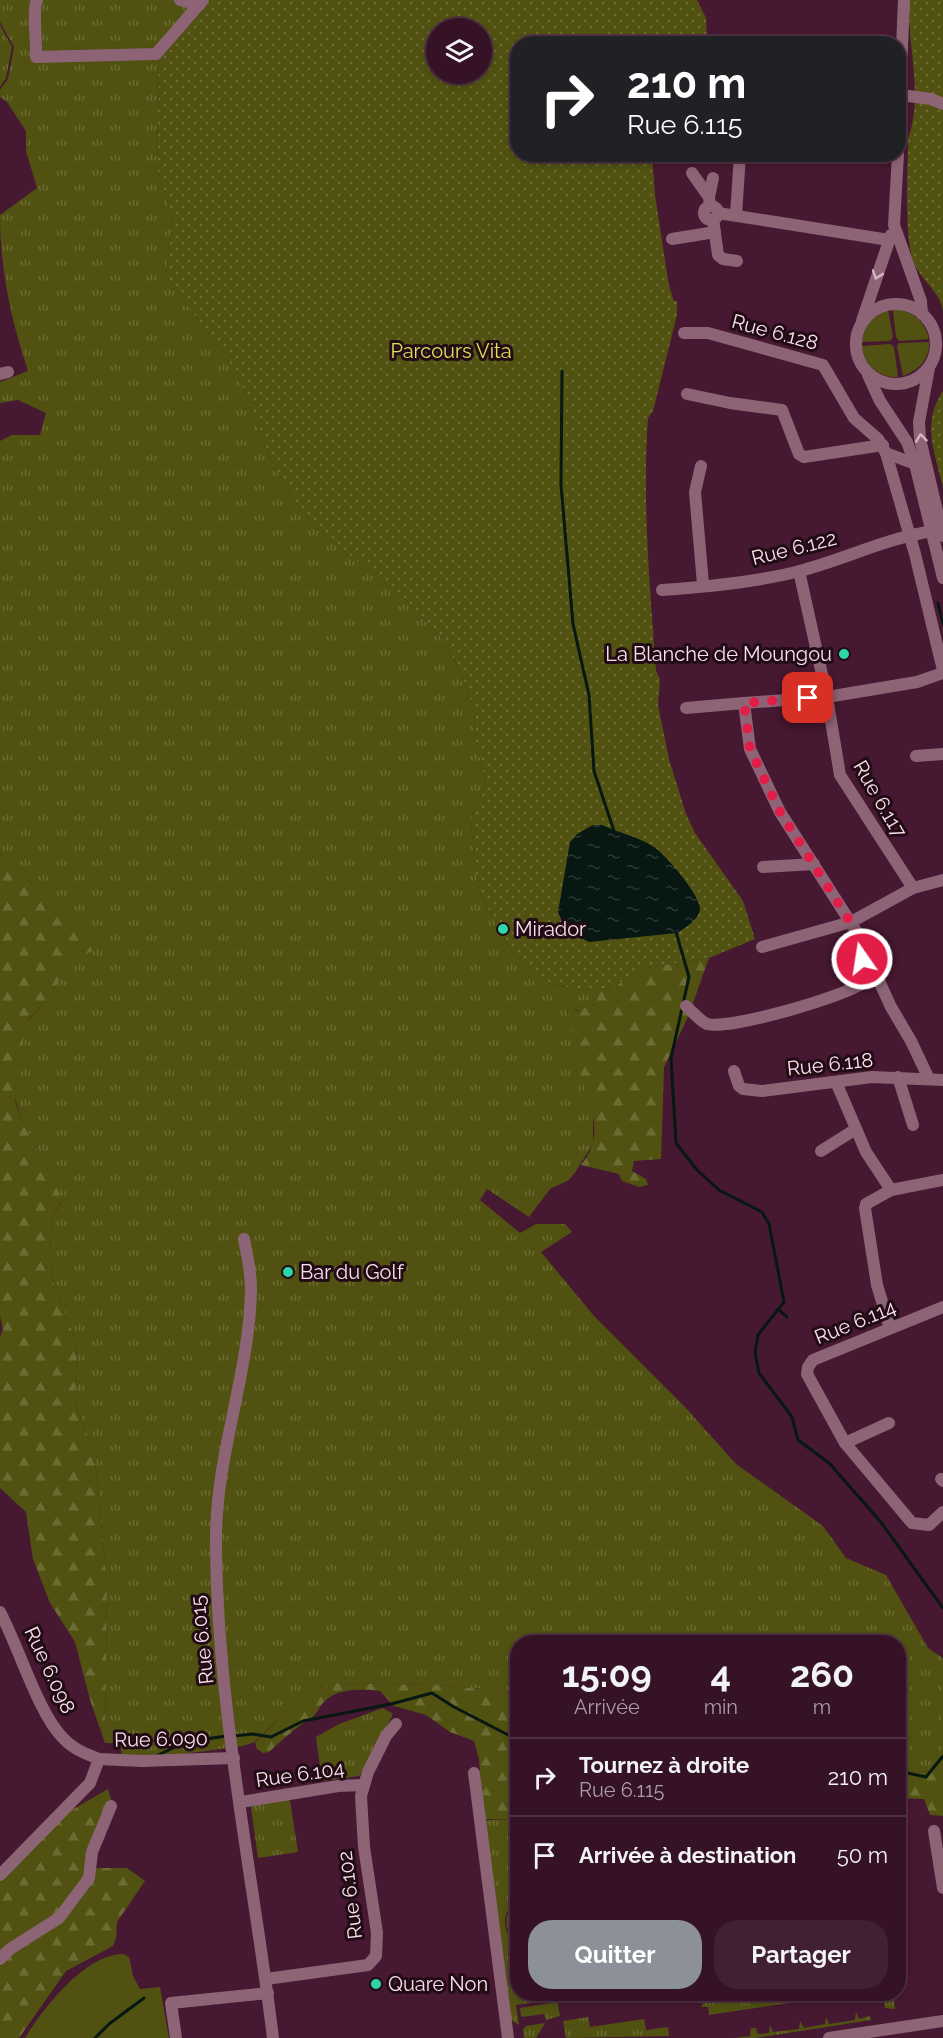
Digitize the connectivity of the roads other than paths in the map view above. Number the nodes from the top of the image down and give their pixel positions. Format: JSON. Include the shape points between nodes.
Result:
{"nodes":[{"id":1,"x":37,"y":0,"type":"edge"},
{"id":2,"x":180,"y":0,"type":"edge"},
{"id":3,"x":904,"y":0,"type":"edge"},
{"id":4,"x":201,"y":3,"type":"edge"},
{"id":5,"x":903,"y":36,"type":"edge"},
{"id":6,"x":906,"y":96,"type":"edge"},
{"id":7,"x":943,"y":104,"type":"edge"},
{"id":8,"x":739,"y":162,"type":"edge"},
{"id":9,"x":898,"y":162,"type":"edge"},
{"id":10,"x":692,"y":173,"type":"dead end"},
{"id":11,"x":713,"y":178,"type":"dead end"},
{"id":12,"x":713,"y":213,"type":"junction"},
{"id":13,"x":736,"y":215,"type":"junction"},
{"id":14,"x":894,"y":225,"type":"junction"},
{"id":15,"x":672,"y":239,"type":"dead end"},
{"id":16,"x":889,"y":240,"type":"junction"},
{"id":17,"x":736,"y":261,"type":"dead end"},
{"id":18,"x":922,"y":314,"type":"junction"},
{"id":19,"x":860,"y":325,"type":"junction"},
{"id":20,"x":684,"y":333,"type":"dead end"},
{"id":21,"x":929,"y":368,"type":"junction"},
{"id":22,"x":868,"y":374,"type":"junction"},
{"id":23,"x":687,"y":394,"type":"dead end"},
{"id":24,"x":884,"y":449,"type":"junction"},
{"id":25,"x":915,"y":464,"type":"junction"},
{"id":26,"x":701,"y":466,"type":"dead end"},
{"id":27,"x":909,"y":534,"type":"junction"},
{"id":28,"x":938,"y":534,"type":"edge"},
{"id":29,"x":799,"y":571,"type":"junction"},
{"id":30,"x":943,"y":578,"type":"edge"},
{"id":31,"x":703,"y":584,"type":"junction"},
{"id":32,"x":662,"y":590,"type":"dead end"},
{"id":33,"x":943,"y":671,"type":"edge"},
{"id":34,"x":827,"y":697,"type":"junction"},
{"id":35,"x":744,"y":703,"type":"junction"},
{"id":36,"x":686,"y":708,"type":"dead end"},
{"id":37,"x":943,"y":754,"type":"edge"},
{"id":38,"x":916,"y":756,"type":"dead end"},
{"id":39,"x":814,"y":864,"type":"junction"},
{"id":40,"x":763,"y":867,"type":"dead end"},
{"id":41,"x":943,"y":880,"type":"edge"},
{"id":42,"x":913,"y":888,"type":"junction"},
{"id":43,"x":851,"y":922,"type":"junction"},
{"id":44,"x":860,"y":943,"type":"junction"},
{"id":45,"x":762,"y":947,"type":"dead end"},
{"id":46,"x":686,"y":1006,"type":"dead end"},
{"id":47,"x":734,"y":1071,"type":"dead end"},
{"id":48,"x":898,"y":1077,"type":"junction"},
{"id":49,"x":929,"y":1079,"type":"junction"},
{"id":50,"x":943,"y":1080,"type":"edge"},
{"id":51,"x":836,"y":1082,"type":"junction"},
{"id":52,"x":913,"y":1125,"type":"dead end"},
{"id":53,"x":856,"y":1129,"type":"junction"},
{"id":54,"x":821,"y":1151,"type":"dead end"},
{"id":55,"x":943,"y":1180,"type":"edge"},
{"id":56,"x":891,"y":1190,"type":"junction"},
{"id":57,"x":244,"y":1239,"type":"dead end"},
{"id":58,"x":943,"y":1307,"type":"edge"},
{"id":59,"x":890,"y":1328,"type":"junction"},
{"id":60,"x":889,"y":1424,"type":"dead end"},
{"id":61,"x":844,"y":1443,"type":"junction"},
{"id":62,"x":943,"y":1512,"type":"edge"},
{"id":63,"x":0,"y":1612,"type":"edge"},
{"id":64,"x":396,"y":1724,"type":"dead end"},
{"id":65,"x":234,"y":1758,"type":"junction"},
{"id":66,"x":99,"y":1759,"type":"junction"},
{"id":67,"x":474,"y":1773,"type":"dead end"},
{"id":68,"x":364,"y":1785,"type":"junction"},
{"id":69,"x":241,"y":1802,"type":"junction"},
{"id":70,"x":111,"y":1806,"type":"dead end"},
{"id":71,"x":934,"y":1831,"type":"dead end"},
{"id":72,"x":0,"y":1875,"type":"edge"},
{"id":73,"x":943,"y":1888,"type":"edge"},
{"id":74,"x":0,"y":1959,"type":"edge"},
{"id":75,"x":266,"y":1979,"type":"junction"},
{"id":76,"x":268,"y":1994,"type":"junction"},
{"id":77,"x":943,"y":2021,"type":"edge"},
{"id":78,"x":176,"y":2038,"type":"edge"},
{"id":79,"x":273,"y":2038,"type":"edge"},
{"id":80,"x":508,"y":2038,"type":"edge"},
{"id":81,"x":833,"y":2038,"type":"edge"}],
"edges":[{"from":1,"to":4,"type":"street","via":[[36,57],[156,54]]},
{"from":2,"to":4,"type":"street"},
{"from":3,"to":5,"type":"street"},
{"from":6,"to":7,"type":"street"},
{"from":8,"to":13,"type":"street"},
{"from":9,"to":14,"type":"street"},
{"from":10,"to":12,"type":"street"},
{"from":11,"to":12,"type":"street"},
{"from":12,"to":13,"type":"street"},
{"from":12,"to":15,"type":"street"},
{"from":12,"to":17,"type":"street","via":[[718,255]]},
{"from":13,"to":16,"type":"street"},
{"from":14,"to":16,"type":"street"},
{"from":14,"to":18,"type":"street"},
{"from":16,"to":19,"type":"street","one_way":true},
{"from":18,"to":19,"type":"street","via":[[907,306],[889,304],[868,315]]},
{"from":18,"to":21,"type":"street","via":[[936,340]]},
{"from":19,"to":22,"type":"street","via":[[855,345]]},
{"from":20,"to":24,"type":"street","name":"Rue 6.128","via":[[708,333],[823,365],[854,418]]},
{"from":21,"to":22,"type":"street","via":[[902,384],[890,384]]},
{"from":28,"to":21,"type":"street","one_way":true,"via":[[919,422]]},
{"from":22,"to":25,"type":"street","via":[[880,401],[907,442]]},
{"from":23,"to":24,"type":"street","via":[[782,410],[799,454],[804,457]]},
{"from":24,"to":25,"type":"street","name":"Rue 6.128"},
{"from":24,"to":27,"type":"street"},
{"from":25,"to":28,"type":"street"},
{"from":26,"to":31,"type":"street","via":[[695,492]]},
{"from":27,"to":28,"type":"street","name":"Rue 6.122"},
{"from":27,"to":29,"type":"street","name":"Rue 6.122"},
{"from":27,"to":33,"type":"street"},
{"from":28,"to":30,"type":"street"},
{"from":29,"to":31,"type":"street","name":"Rue 6.122"},
{"from":29,"to":34,"type":"street","name":"Rue 6.117"},
{"from":31,"to":32,"type":"street","name":"Rue 6.122"},
{"from":33,"to":34,"type":"street","via":[[917,682]]},
{"from":34,"to":35,"type":"street"},
{"from":34,"to":42,"type":"street","name":"Rue 6.117","via":[[840,775]]},
{"from":35,"to":36,"type":"street"},
{"from":35,"to":39,"type":"street","via":[[750,749],[780,812]]},
{"from":37,"to":38,"type":"street"},
{"from":39,"to":40,"type":"street"},
{"from":39,"to":43,"type":"street"},
{"from":41,"to":42,"type":"street"},
{"from":42,"to":43,"type":"street"},
{"from":43,"to":44,"type":"street"},
{"from":43,"to":45,"type":"street"},
{"from":44,"to":46,"type":"street","via":[[866,981],[826,999],[734,1024],[706,1023]]},
{"from":44,"to":49,"type":"street"},
{"from":47,"to":51,"type":"street","name":"Rue 6.118","via":[[743,1089],[762,1091]]},
{"from":48,"to":49,"type":"street","name":"Rue 6.118"},
{"from":48,"to":51,"type":"street","name":"Rue 6.118"},
{"from":48,"to":52,"type":"street"},
{"from":49,"to":50,"type":"street","name":"Rue 6.118"},
{"from":51,"to":53,"type":"street"},
{"from":53,"to":54,"type":"street"},
{"from":53,"to":56,"type":"street"},
{"from":55,"to":56,"type":"street"},
{"from":56,"to":59,"type":"street","via":[[865,1208],[877,1285]]},
{"from":57,"to":65,"type":"street","name":"Rue 6.015","via":[[250,1299],[241,1373],[219,1484],[216,1536],[217,1607]]},
{"from":58,"to":59,"type":"street","name":"Rue 6.114"},
{"from":59,"to":61,"type":"street","name":"Rue 6.114","via":[[813,1360],[808,1367],[807,1374]]},
{"from":60,"to":61,"type":"street"},
{"from":61,"to":62,"type":"street","via":[[912,1523],[929,1525]]},
{"from":63,"to":66,"type":"street","name":"Rue 6.098","via":[[61,1737]]},
{"from":64,"to":68,"type":"street","name":"Rue 6.102","via":[[386,1736]]},
{"from":65,"to":66,"type":"street","name":"Rue 6.090"},
{"from":65,"to":69,"type":"street","name":"Rue 6.015"},
{"from":66,"to":72,"type":"street","name":"Rue 6.090","via":[[90,1783]]},
{"from":67,"to":80,"type":"street"},
{"from":68,"to":69,"type":"street","name":"Rue 6.104"},
{"from":68,"to":75,"type":"street","name":"Rue 6.102","via":[[361,1818],[377,1933],[376,1956],[368,1965]]},
{"from":69,"to":75,"type":"street","name":"Rue 6.015"},
{"from":70,"to":74,"type":"street","via":[[92,1852],[89,1878],[58,1918]]},
{"from":71,"to":73,"type":"street"},
{"from":75,"to":76,"type":"street","name":"Rue 6.015"},
{"from":76,"to":78,"type":"street","via":[[171,2003]]},
{"from":76,"to":79,"type":"street","name":"Rue 6.015"},
{"from":77,"to":81,"type":"street"}]}
